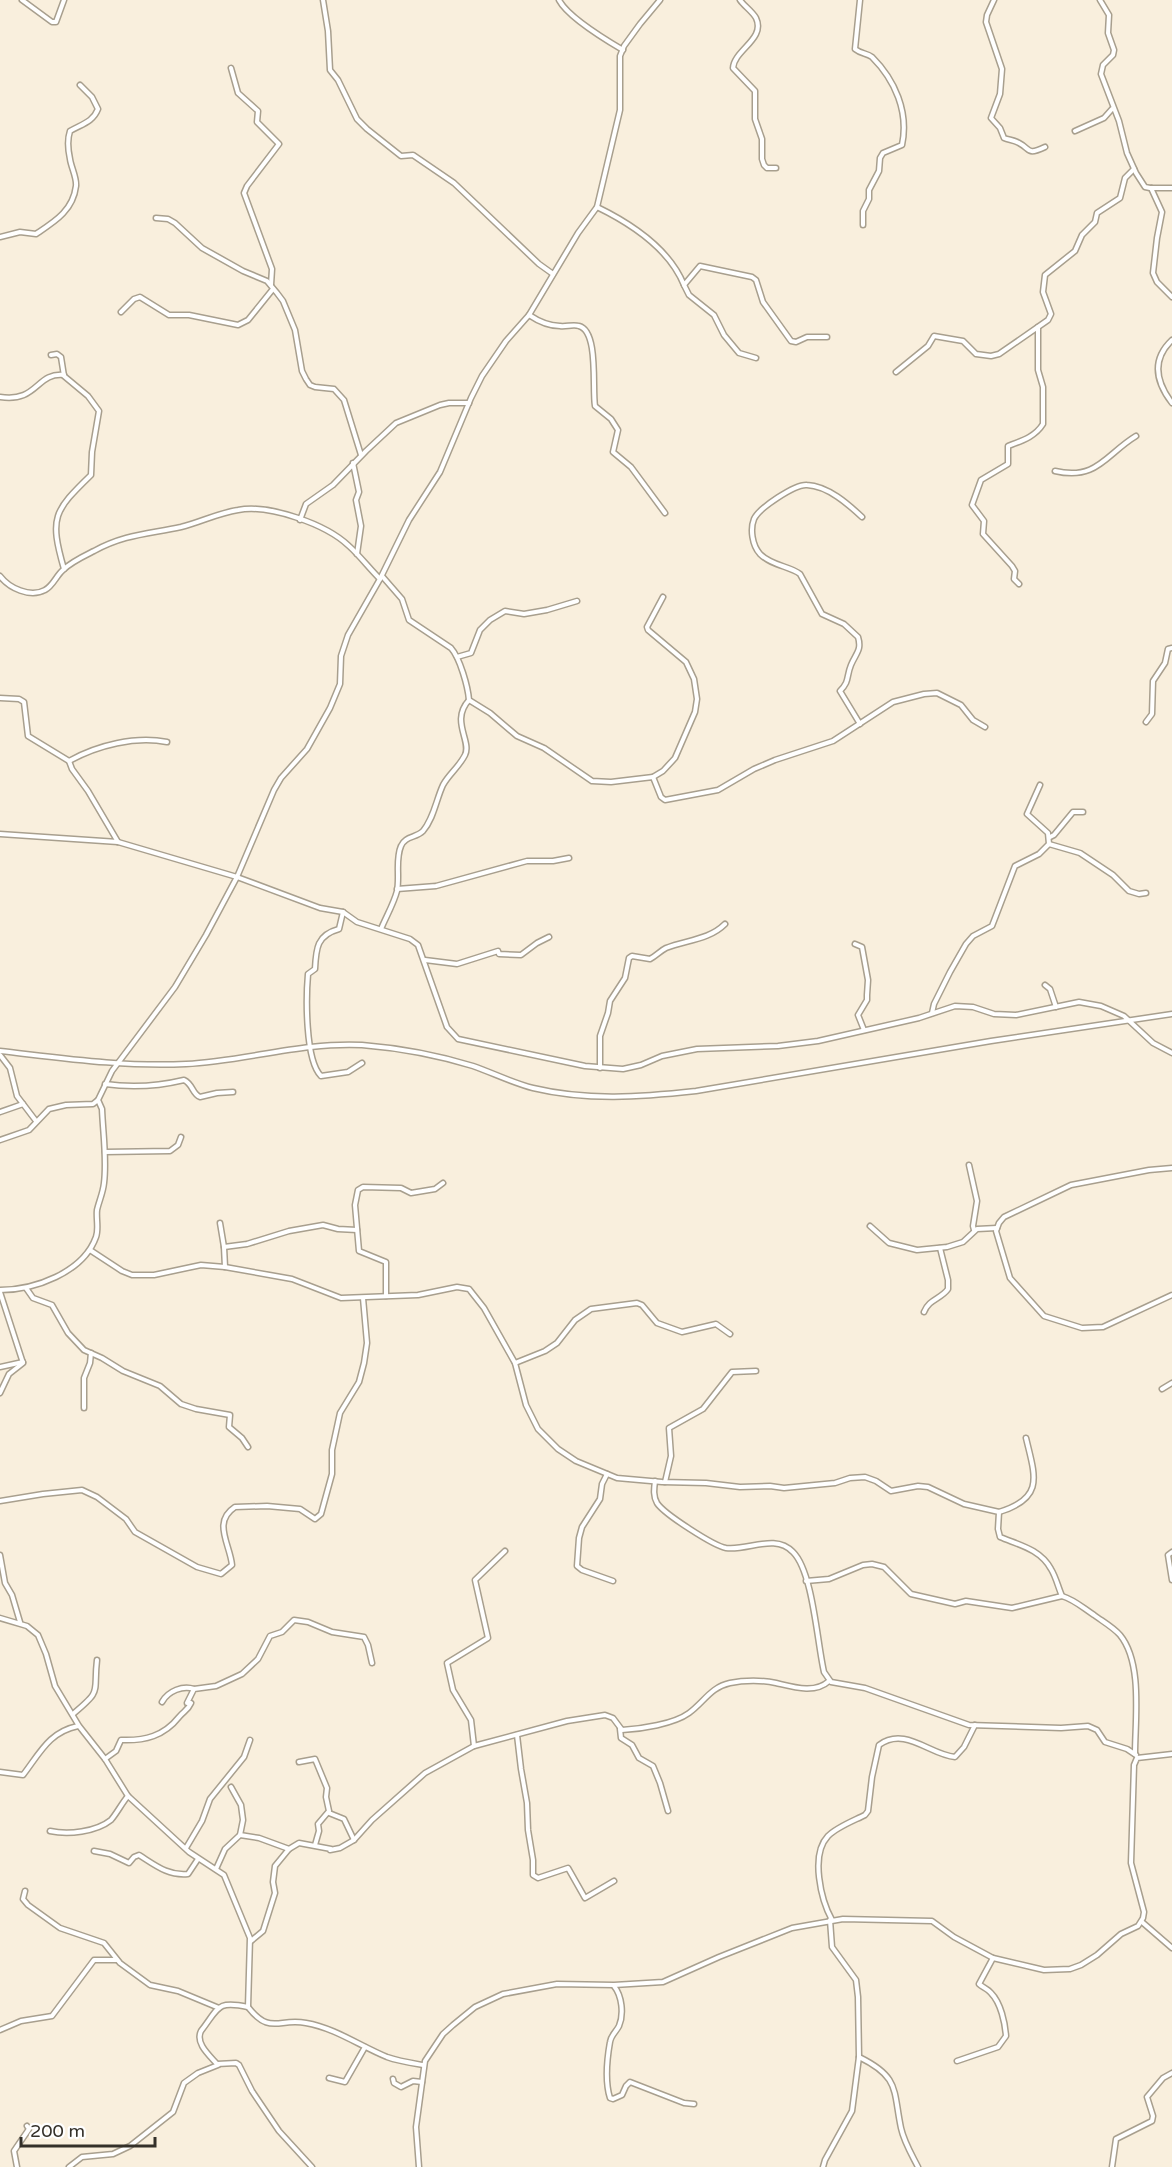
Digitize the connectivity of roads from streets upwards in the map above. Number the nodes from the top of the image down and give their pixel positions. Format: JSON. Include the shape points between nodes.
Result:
{"nodes":[{"id":1,"x":22,"y":0,"type":"edge"},
{"id":2,"x":64,"y":0,"type":"edge"},
{"id":3,"x":323,"y":0,"type":"edge"},
{"id":4,"x":559,"y":0,"type":"edge"},
{"id":5,"x":660,"y":0,"type":"edge"},
{"id":6,"x":740,"y":0,"type":"edge"},
{"id":7,"x":860,"y":0,"type":"edge"},
{"id":8,"x":994,"y":0,"type":"edge"},
{"id":9,"x":1100,"y":0,"type":"edge"},
{"id":10,"x":623,"y":50,"type":"junction"},
{"id":11,"x":231,"y":68,"type":"dead end"},
{"id":12,"x":80,"y":85,"type":"dead end"},
{"id":13,"x":1113,"y":109,"type":"junction"},
{"id":14,"x":1075,"y":130,"type":"dead end"},
{"id":15,"x":1045,"y":147,"type":"dead end"},
{"id":16,"x":776,"y":168,"type":"dead end"},
{"id":17,"x":1134,"y":169,"type":"junction"},
{"id":18,"x":1172,"y":188,"type":"edge"},
{"id":19,"x":1151,"y":189,"type":"junction"},
{"id":20,"x":597,"y":207,"type":"junction"},
{"id":21,"x":156,"y":218,"type":"dead end"},
{"id":22,"x":863,"y":225,"type":"dead end"},
{"id":23,"x":0,"y":237,"type":"edge"},
{"id":24,"x":553,"y":274,"type":"junction"},
{"id":25,"x":684,"y":285,"type":"junction"},
{"id":26,"x":272,"y":287,"type":"junction"},
{"id":27,"x":1172,"y":297,"type":"edge"},
{"id":28,"x":121,"y":312,"type":"dead end"},
{"id":29,"x":529,"y":315,"type":"junction"},
{"id":30,"x":1038,"y":327,"type":"junction"},
{"id":31,"x":827,"y":337,"type":"dead end"},
{"id":32,"x":1172,"y":340,"type":"edge"},
{"id":33,"x":51,"y":355,"type":"dead end"},
{"id":34,"x":756,"y":358,"type":"dead end"},
{"id":35,"x":896,"y":372,"type":"dead end"},
{"id":36,"x":64,"y":376,"type":"junction"},
{"id":37,"x":0,"y":397,"type":"edge"},
{"id":38,"x":469,"y":403,"type":"junction"},
{"id":39,"x":1172,"y":403,"type":"edge"},
{"id":40,"x":1136,"y":436,"type":"dead end"},
{"id":41,"x":361,"y":455,"type":"junction"},
{"id":42,"x":353,"y":463,"type":"junction"},
{"id":43,"x":1055,"y":471,"type":"dead end"},
{"id":44,"x":664,"y":513,"type":"dead end"},
{"id":45,"x":862,"y":517,"type":"dead end"},
{"id":46,"x":300,"y":520,"type":"junction"},
{"id":47,"x":357,"y":555,"type":"junction"},
{"id":48,"x":64,"y":568,"type":"junction"},
{"id":49,"x":381,"y":577,"type":"junction"},
{"id":50,"x":1,"y":578,"type":"edge"},
{"id":51,"x":1018,"y":584,"type":"dead end"},
{"id":52,"x":0,"y":586,"type":"edge"},
{"id":53,"x":663,"y":597,"type":"dead end"},
{"id":54,"x":577,"y":601,"type":"dead end"},
{"id":55,"x":1172,"y":648,"type":"edge"},
{"id":56,"x":457,"y":657,"type":"junction"},
{"id":57,"x":0,"y":698,"type":"edge"},
{"id":58,"x":469,"y":700,"type":"junction"},
{"id":59,"x":1146,"y":722,"type":"dead end"},
{"id":60,"x":860,"y":724,"type":"junction"},
{"id":61,"x":985,"y":727,"type":"dead end"},
{"id":62,"x":167,"y":742,"type":"dead end"},
{"id":63,"x":69,"y":761,"type":"junction"},
{"id":64,"x":653,"y":777,"type":"junction"},
{"id":65,"x":1040,"y":785,"type":"dead end"},
{"id":66,"x":1083,"y":812,"type":"dead end"},
{"id":67,"x":0,"y":834,"type":"edge"},
{"id":68,"x":1050,"y":837,"type":"junction"},
{"id":69,"x":118,"y":842,"type":"junction"},
{"id":70,"x":1049,"y":844,"type":"junction"},
{"id":71,"x":569,"y":858,"type":"dead end"},
{"id":72,"x":237,"y":878,"type":"junction"},
{"id":73,"x":397,"y":889,"type":"junction"},
{"id":74,"x":1146,"y":893,"type":"dead end"},
{"id":75,"x":343,"y":912,"type":"junction"},
{"id":76,"x":725,"y":924,"type":"dead end"},
{"id":77,"x":381,"y":929,"type":"junction"},
{"id":78,"x":549,"y":937,"type":"dead end"},
{"id":79,"x":855,"y":944,"type":"dead end"},
{"id":80,"x":425,"y":960,"type":"junction"},
{"id":81,"x":1045,"y":985,"type":"dead end"},
{"id":82,"x":1056,"y":1007,"type":"junction"},
{"id":83,"x":932,"y":1014,"type":"junction"},
{"id":84,"x":1172,"y":1014,"type":"edge"},
{"id":85,"x":1129,"y":1019,"type":"junction"},
{"id":86,"x":864,"y":1030,"type":"junction"},
{"id":87,"x":310,"y":1047,"type":"junction"},
{"id":88,"x":0,"y":1053,"type":"edge"},
{"id":89,"x":1172,"y":1053,"type":"edge"},
{"id":90,"x":362,"y":1063,"type":"dead end"},
{"id":91,"x":117,"y":1064,"type":"junction"},
{"id":92,"x":600,"y":1068,"type":"junction"},
{"id":93,"x":105,"y":1084,"type":"junction"},
{"id":94,"x":233,"y":1092,"type":"dead end"},
{"id":95,"x":98,"y":1101,"type":"junction"},
{"id":96,"x":23,"y":1104,"type":"junction"},
{"id":97,"x":0,"y":1112,"type":"edge"},
{"id":98,"x":36,"y":1121,"type":"junction"},
{"id":99,"x":181,"y":1137,"type":"dead end"},
{"id":100,"x":0,"y":1140,"type":"edge"},
{"id":101,"x":105,"y":1152,"type":"junction"},
{"id":102,"x":969,"y":1165,"type":"dead end"},
{"id":103,"x":1172,"y":1168,"type":"edge"},
{"id":104,"x":443,"y":1183,"type":"dead end"},
{"id":105,"x":220,"y":1223,"type":"dead end"},
{"id":106,"x":870,"y":1226,"type":"dead end"},
{"id":107,"x":997,"y":1228,"type":"junction"},
{"id":108,"x":357,"y":1230,"type":"junction"},
{"id":109,"x":974,"y":1230,"type":"junction"},
{"id":110,"x":225,"y":1247,"type":"junction"},
{"id":111,"x":940,"y":1248,"type":"junction"},
{"id":112,"x":90,"y":1250,"type":"junction"},
{"id":113,"x":225,"y":1267,"type":"junction"},
{"id":114,"x":26,"y":1288,"type":"junction"},
{"id":115,"x":0,"y":1291,"type":"edge"},
{"id":116,"x":1172,"y":1295,"type":"edge"},
{"id":117,"x":386,"y":1296,"type":"junction"},
{"id":118,"x":363,"y":1298,"type":"junction"},
{"id":119,"x":924,"y":1312,"type":"dead end"},
{"id":120,"x":730,"y":1334,"type":"dead end"},
{"id":121,"x":91,"y":1353,"type":"junction"},
{"id":122,"x":23,"y":1362,"type":"junction"},
{"id":123,"x":515,"y":1364,"type":"junction"},
{"id":124,"x":0,"y":1367,"type":"edge"},
{"id":125,"x":756,"y":1371,"type":"dead end"},
{"id":126,"x":1172,"y":1383,"type":"edge"},
{"id":127,"x":1162,"y":1389,"type":"dead end"},
{"id":128,"x":0,"y":1393,"type":"edge"},
{"id":129,"x":84,"y":1408,"type":"dead end"},
{"id":130,"x":1026,"y":1438,"type":"dead end"},
{"id":131,"x":248,"y":1447,"type":"dead end"},
{"id":132,"x":607,"y":1474,"type":"junction"},
{"id":133,"x":655,"y":1481,"type":"junction"},
{"id":134,"x":665,"y":1482,"type":"junction"},
{"id":135,"x":0,"y":1501,"type":"edge"},
{"id":136,"x":999,"y":1512,"type":"junction"},
{"id":137,"x":505,"y":1551,"type":"dead end"},
{"id":138,"x":1172,"y":1552,"type":"edge"},
{"id":139,"x":0,"y":1555,"type":"edge"},
{"id":140,"x":1172,"y":1580,"type":"edge"},
{"id":141,"x":613,"y":1581,"type":"dead end"},
{"id":142,"x":806,"y":1581,"type":"junction"},
{"id":143,"x":2,"y":1584,"type":"edge"},
{"id":144,"x":1062,"y":1596,"type":"junction"},
{"id":145,"x":0,"y":1618,"type":"edge"},
{"id":146,"x":20,"y":1622,"type":"junction"},
{"id":147,"x":97,"y":1659,"type":"dead end"},
{"id":148,"x":372,"y":1663,"type":"dead end"},
{"id":149,"x":829,"y":1681,"type":"junction"},
{"id":150,"x":194,"y":1689,"type":"junction"},
{"id":151,"x":162,"y":1702,"type":"dead end"},
{"id":152,"x":73,"y":1714,"type":"junction"},
{"id":153,"x":975,"y":1725,"type":"junction"},
{"id":154,"x":79,"y":1726,"type":"junction"},
{"id":155,"x":620,"y":1729,"type":"junction"},
{"id":156,"x":517,"y":1735,"type":"junction"},
{"id":157,"x":250,"y":1740,"type":"dead end"},
{"id":158,"x":474,"y":1746,"type":"junction"},
{"id":159,"x":1172,"y":1754,"type":"edge"},
{"id":160,"x":1136,"y":1756,"type":"junction"},
{"id":161,"x":105,"y":1760,"type":"junction"},
{"id":162,"x":298,"y":1762,"type":"dead end"},
{"id":163,"x":0,"y":1772,"type":"edge"},
{"id":164,"x":231,"y":1787,"type":"dead end"},
{"id":165,"x":128,"y":1796,"type":"junction"},
{"id":166,"x":668,"y":1811,"type":"dead end"},
{"id":167,"x":329,"y":1813,"type":"junction"},
{"id":168,"x":50,"y":1831,"type":"dead end"},
{"id":169,"x":240,"y":1835,"type":"junction"},
{"id":170,"x":354,"y":1840,"type":"junction"},
{"id":171,"x":315,"y":1845,"type":"junction"},
{"id":172,"x":186,"y":1848,"type":"junction"},
{"id":173,"x":289,"y":1849,"type":"junction"},
{"id":174,"x":94,"y":1851,"type":"dead end"},
{"id":175,"x":198,"y":1858,"type":"junction"},
{"id":176,"x":216,"y":1869,"type":"junction"},
{"id":177,"x":614,"y":1881,"type":"dead end"},
{"id":178,"x":25,"y":1891,"type":"dead end"},
{"id":179,"x":831,"y":1920,"type":"junction"},
{"id":180,"x":1142,"y":1922,"type":"junction"},
{"id":181,"x":250,"y":1941,"type":"junction"},
{"id":182,"x":1172,"y":1948,"type":"edge"},
{"id":183,"x":993,"y":1958,"type":"junction"},
{"id":184,"x":117,"y":1960,"type":"junction"},
{"id":185,"x":614,"y":1985,"type":"junction"},
{"id":186,"x":248,"y":2007,"type":"junction"},
{"id":187,"x":219,"y":2008,"type":"junction"},
{"id":188,"x":0,"y":2030,"type":"edge"},
{"id":189,"x":364,"y":2047,"type":"junction"},
{"id":190,"x":859,"y":2057,"type":"junction"},
{"id":191,"x":957,"y":2061,"type":"dead end"},
{"id":192,"x":218,"y":2065,"type":"junction"},
{"id":193,"x":423,"y":2065,"type":"junction"},
{"id":194,"x":1172,"y":2073,"type":"edge"},
{"id":195,"x":329,"y":2078,"type":"dead end"},
{"id":196,"x":393,"y":2079,"type":"dead end"},
{"id":197,"x":422,"y":2082,"type":"junction"},
{"id":198,"x":694,"y":2104,"type":"dead end"},
{"id":199,"x":27,"y":2126,"type":"dead end"},
{"id":200,"x":17,"y":2167,"type":"edge"},
{"id":201,"x":69,"y":2167,"type":"edge"},
{"id":202,"x":312,"y":2167,"type":"edge"},
{"id":203,"x":419,"y":2167,"type":"edge"},
{"id":204,"x":823,"y":2167,"type":"edge"},
{"id":205,"x":918,"y":2167,"type":"edge"},
{"id":206,"x":1112,"y":2167,"type":"edge"}],
"edges":[{"from":1,"to":2,"type":"street","via":[[52,22],[59,17]]},
{"from":3,"to":24,"type":"street","via":[[330,70],[357,119],[401,156],[413,155],[454,183]]},
{"from":4,"to":10,"type":"street","via":[[572,14]]},
{"from":5,"to":10,"type":"street"},
{"from":6,"to":16,"type":"street","via":[[758,26],[733,68],[755,91],[754,118],[762,139],[763,163],[767,168]]},
{"from":7,"to":22,"type":"street","via":[[855,49],[872,57],[898,93],[904,134],[902,145],[880,158],[879,171],[868,190]]},
{"from":8,"to":15,"type":"street","via":[[986,20],[1002,71],[999,98],[991,118],[1004,138],[1026,150]]},
{"from":9,"to":13,"type":"street","via":[[1109,15],[1108,33],[1114,50],[1101,74]]},
{"from":10,"to":20,"type":"street","via":[[619,69],[620,110]]},
{"from":11,"to":26,"type":"street","via":[[238,93],[258,111],[257,122],[279,144],[244,193],[272,269]]},
{"from":12,"to":23,"type":"street","via":[[98,109],[85,125],[70,131],[68,150],[76,185],[70,208],[36,234],[20,232]]},
{"from":13,"to":14,"type":"street","via":[[1104,118]]},
{"from":13,"to":17,"type":"street"},
{"from":17,"to":19,"type":"street","via":[[1145,187]]},
{"from":17,"to":30,"type":"street","via":[[1125,178],[1118,200],[1097,213],[1075,251],[1045,275],[1043,292],[1051,317]]},
{"from":18,"to":19,"type":"street"},
{"from":19,"to":27,"type":"street","via":[[1162,212],[1154,273]]},
{"from":20,"to":24,"type":"street"},
{"from":20,"to":25,"type":"street","via":[[646,237],[675,267]]},
{"from":21,"to":26,"type":"street","via":[[175,223],[202,248]]},
{"from":24,"to":29,"type":"street"},
{"from":25,"to":31,"type":"street","via":[[700,266],[752,277],[763,302],[791,341]]},
{"from":25,"to":34,"type":"street","via":[[689,295],[714,315],[724,336],[739,353]]},
{"from":26,"to":28,"type":"street","via":[[248,320],[238,325],[169,315],[140,297]]},
{"from":26,"to":41,"type":"street","via":[[283,301],[295,330],[306,379],[315,387],[334,389],[345,400]]},
{"from":29,"to":38,"type":"street","via":[[482,376]]},
{"from":29,"to":44,"type":"street","via":[[549,324],[580,326],[585,330],[593,344],[595,406],[618,430],[613,452],[631,467]]},
{"from":30,"to":35,"type":"street","via":[[991,356],[974,353],[960,340],[934,336],[928,346]]},
{"from":30,"to":51,"type":"street","via":[[1043,424],[1027,439],[1008,446],[1008,464],[981,480],[972,505],[984,521],[983,534],[1012,566]]},
{"from":32,"to":39,"type":"street","via":[[1160,354],[1158,380]]},
{"from":33,"to":36,"type":"street","via":[[61,357]]},
{"from":36,"to":37,"type":"street","via":[[50,376],[22,397]]},
{"from":36,"to":48,"type":"street","via":[[99,411],[91,475],[56,517]]},
{"from":38,"to":41,"type":"street","via":[[440,405],[400,420]]},
{"from":38,"to":49,"type":"street","via":[[440,472],[404,529]]},
{"from":40,"to":43,"type":"street","via":[[1092,470],[1070,474]]},
{"from":41,"to":42,"type":"street"},
{"from":42,"to":46,"type":"street","via":[[333,485],[306,504]]},
{"from":42,"to":47,"type":"street","via":[[361,526]]},
{"from":45,"to":60,"type":"street","via":[[836,495],[808,485],[780,496],[759,513],[754,519],[752,538],[763,556],[801,573],[822,614],[844,624],[858,637],[860,651],[846,686],[840,691]]},
{"from":46,"to":47,"type":"street","via":[[334,536]]},
{"from":46,"to":48,"type":"street","via":[[266,510],[238,510],[125,537]]},
{"from":47,"to":49,"type":"street"},
{"from":48,"to":50,"type":"street","via":[[50,586],[39,592],[17,590]]},
{"from":49,"to":56,"type":"street","via":[[402,599],[410,620],[451,648]]},
{"from":49,"to":72,"type":"street","via":[[348,635],[341,656],[339,689],[307,749],[274,790]]},
{"from":50,"to":52,"type":"street"},
{"from":53,"to":64,"type":"street","via":[[647,627],[689,667],[697,705],[675,758]]},
{"from":54,"to":56,"type":"street","via":[[524,614],[505,611],[480,630],[471,653]]},
{"from":55,"to":59,"type":"street","via":[[1153,681],[1152,714]]},
{"from":56,"to":58,"type":"street"},
{"from":57,"to":63,"type":"street","via":[[22,700],[26,704],[28,736]]},
{"from":58,"to":64,"type":"street","via":[[517,736],[544,748],[592,781]]},
{"from":58,"to":73,"type":"street","via":[[461,715],[466,754],[443,784],[422,831],[402,843]]},
{"from":60,"to":61,"type":"street","via":[[893,702],[935,692],[965,708],[973,720]]},
{"from":60,"to":64,"type":"street","via":[[823,746],[754,769],[718,790],[665,800]]},
{"from":62,"to":63,"type":"street","via":[[126,741]]},
{"from":63,"to":69,"type":"street"},
{"from":65,"to":68,"type":"street","via":[[1027,814]]},
{"from":66,"to":68,"type":"street","via":[[1075,810]]},
{"from":67,"to":69,"type":"street"},
{"from":68,"to":70,"type":"street"},
{"from":69,"to":72,"type":"street"},
{"from":70,"to":74,"type":"street","via":[[1080,853],[1129,891]]},
{"from":70,"to":83,"type":"street","via":[[1015,866],[992,926],[966,944]]},
{"from":71,"to":73,"type":"street","via":[[527,861],[436,886]]},
{"from":72,"to":75,"type":"street","via":[[320,908]]},
{"from":72,"to":91,"type":"street","via":[[180,978]]},
{"from":73,"to":77,"type":"street"},
{"from":75,"to":77,"type":"street","via":[[357,922]]},
{"from":75,"to":87,"type":"street","via":[[339,929],[317,946],[315,969],[308,974]]},
{"from":76,"to":92,"type":"street","via":[[705,937],[664,949],[650,959],[629,958],[625,978],[610,1001],[600,1036]]},
{"from":77,"to":80,"type":"street","via":[[414,941]]},
{"from":78,"to":80,"type":"street","via":[[521,956],[498,951],[457,964]]},
{"from":79,"to":86,"type":"street","via":[[862,947],[868,980],[867,1000],[858,1015]]},
{"from":80,"to":92,"type":"street","via":[[447,1027],[458,1039]]},
{"from":81,"to":82,"type":"street"},
{"from":82,"to":83,"type":"street","via":[[1009,1015],[961,1005]]},
{"from":82,"to":85,"type":"street","via":[[1087,1003]]},
{"from":83,"to":86,"type":"street"},
{"from":84,"to":85,"type":"street"},
{"from":85,"to":87,"type":"street","via":[[696,1091],[597,1098],[532,1088],[473,1066],[401,1049],[359,1045]]},
{"from":85,"to":89,"type":"street","via":[[1153,1043]]},
{"from":86,"to":92,"type":"street","via":[[778,1046],[697,1049],[632,1067]]},
{"from":87,"to":90,"type":"street","via":[[321,1076],[348,1071]]},
{"from":87,"to":91,"type":"street","via":[[188,1064]]},
{"from":88,"to":91,"type":"street"},
{"from":88,"to":96,"type":"street"},
{"from":91,"to":93,"type":"street"},
{"from":93,"to":94,"type":"street","via":[[140,1086],[184,1080],[200,1097]]},
{"from":93,"to":95,"type":"street"},
{"from":95,"to":98,"type":"street","via":[[55,1107]]},
{"from":95,"to":101,"type":"street"},
{"from":96,"to":97,"type":"street"},
{"from":96,"to":98,"type":"street"},
{"from":98,"to":100,"type":"street","via":[[23,1133]]},
{"from":99,"to":101,"type":"street","via":[[170,1151]]},
{"from":101,"to":112,"type":"street","via":[[97,1235]]},
{"from":102,"to":109,"type":"street","via":[[977,1201]]},
{"from":103,"to":107,"type":"street","via":[[1071,1185],[1004,1217]]},
{"from":104,"to":108,"type":"street","via":[[435,1189],[411,1193],[401,1188],[359,1189],[355,1205]]},
{"from":105,"to":110,"type":"street"},
{"from":106,"to":111,"type":"street","via":[[894,1245],[917,1250]]},
{"from":107,"to":109,"type":"street"},
{"from":107,"to":116,"type":"street","via":[[1010,1278],[1044,1316],[1094,1329]]},
{"from":108,"to":110,"type":"street","via":[[323,1225]]},
{"from":108,"to":117,"type":"street","via":[[361,1253],[386,1262]]},
{"from":109,"to":111,"type":"street","via":[[963,1242]]},
{"from":110,"to":113,"type":"street"},
{"from":111,"to":119,"type":"street","via":[[948,1289],[929,1303]]},
{"from":112,"to":113,"type":"street","via":[[137,1276],[192,1266]]},
{"from":112,"to":114,"type":"street","via":[[59,1275]]},
{"from":113,"to":118,"type":"street","via":[[292,1279],[335,1297]]},
{"from":114,"to":115,"type":"street"},
{"from":114,"to":121,"type":"street","via":[[33,1298],[52,1305],[71,1336]]},
{"from":115,"to":122,"type":"street"},
{"from":117,"to":118,"type":"street"},
{"from":117,"to":123,"type":"street","via":[[418,1295],[457,1287],[469,1289]]},
{"from":118,"to":135,"type":"street","via":[[366,1350],[359,1382],[340,1413],[332,1450],[332,1474],[321,1514],[315,1520],[300,1509],[235,1507],[225,1516],[222,1529],[232,1565],[221,1574],[193,1566],[135,1532],[126,1519],[82,1490]]},
{"from":120,"to":123,"type":"street","via":[[716,1324],[682,1332],[657,1323],[637,1303],[600,1307],[583,1314],[557,1343]]},
{"from":121,"to":129,"type":"street","via":[[84,1378]]},
{"from":121,"to":131,"type":"street","via":[[160,1386],[180,1404],[230,1415],[229,1427]]},
{"from":122,"to":124,"type":"street"},
{"from":122,"to":128,"type":"street","via":[[8,1375]]},
{"from":123,"to":132,"type":"street","via":[[526,1405],[538,1429],[566,1455]]},
{"from":125,"to":134,"type":"street","via":[[732,1372],[703,1409],[669,1428],[671,1456]]},
{"from":126,"to":127,"type":"street"},
{"from":130,"to":136,"type":"street","via":[[1034,1472],[1033,1488],[1017,1506]]},
{"from":132,"to":133,"type":"street"},
{"from":132,"to":141,"type":"street","via":[[600,1499],[582,1527],[577,1566]]},
{"from":133,"to":134,"type":"street"},
{"from":133,"to":142,"type":"street","via":[[654,1494],[662,1509],[707,1540],[725,1548],[781,1544],[795,1555]]},
{"from":134,"to":136,"type":"street","via":[[784,1488],[865,1477],[891,1491],[928,1487],[964,1504]]},
{"from":136,"to":144,"type":"street","via":[[999,1536],[1046,1561]]},
{"from":137,"to":158,"type":"street","via":[[475,1580],[489,1638],[447,1663],[453,1690],[471,1720]]},
{"from":138,"to":140,"type":"street","via":[[1168,1555]]},
{"from":139,"to":143,"type":"street"},
{"from":142,"to":144,"type":"street","via":[[829,1579],[872,1564],[884,1568],[911,1594],[955,1604],[966,1601],[1012,1608]]},
{"from":142,"to":149,"type":"street"},
{"from":143,"to":146,"type":"street","via":[[12,1595]]},
{"from":144,"to":160,"type":"street","via":[[1111,1627],[1124,1642],[1136,1683]]},
{"from":145,"to":146,"type":"street"},
{"from":146,"to":152,"type":"street","via":[[38,1635],[53,1681]]},
{"from":147,"to":152,"type":"street","via":[[95,1694]]},
{"from":148,"to":150,"type":"street","via":[[363,1636],[332,1632],[294,1620],[282,1632],[270,1636],[258,1659],[242,1674],[216,1686]]},
{"from":149,"to":153,"type":"street","via":[[865,1688]]},
{"from":149,"to":155,"type":"street","via":[[819,1687],[795,1689],[770,1682],[724,1684],[680,1718]]},
{"from":150,"to":151,"type":"street","via":[[181,1688]]},
{"from":150,"to":161,"type":"street","via":[[188,1710],[167,1730],[145,1739],[121,1740]]},
{"from":152,"to":154,"type":"street"},
{"from":153,"to":160,"type":"street","via":[[1088,1726],[1106,1742]]},
{"from":153,"to":179,"type":"street","via":[[955,1757],[906,1740],[888,1740],[879,1745],[868,1811],[828,1836],[821,1846],[822,1899]]},
{"from":154,"to":161,"type":"street"},
{"from":154,"to":163,"type":"street","via":[[53,1737],[22,1776]]},
{"from":155,"to":156,"type":"street","via":[[613,1718],[605,1715],[567,1720]]},
{"from":155,"to":166,"type":"street","via":[[621,1738],[632,1745],[639,1758],[653,1766]]},
{"from":156,"to":158,"type":"street"},
{"from":156,"to":177,"type":"street","via":[[533,1875],[538,1878],[568,1868],[585,1898]]},
{"from":157,"to":172,"type":"street","via":[[244,1757],[210,1799]]},
{"from":158,"to":170,"type":"street","via":[[425,1773]]},
{"from":159,"to":160,"type":"street"},
{"from":160,"to":180,"type":"street","via":[[1131,1863],[1144,1912]]},
{"from":161,"to":165,"type":"street"},
{"from":162,"to":167,"type":"street","via":[[316,1760],[327,1788]]},
{"from":164,"to":169,"type":"street","via":[[241,1805]]},
{"from":165,"to":168,"type":"street","via":[[105,1824],[64,1834]]},
{"from":165,"to":172,"type":"street"},
{"from":167,"to":170,"type":"street","via":[[344,1819]]},
{"from":167,"to":171,"type":"street","via":[[318,1824]]},
{"from":169,"to":173,"type":"street"},
{"from":169,"to":176,"type":"street","via":[[225,1849]]},
{"from":170,"to":171,"type":"street","via":[[330,1850]]},
{"from":171,"to":173,"type":"street","via":[[299,1843]]},
{"from":172,"to":175,"type":"street"},
{"from":173,"to":181,"type":"street","via":[[275,1866],[274,1893],[263,1931]]},
{"from":174,"to":175,"type":"street","via":[[129,1863],[139,1855],[163,1871],[180,1875],[188,1874]]},
{"from":175,"to":176,"type":"street"},
{"from":176,"to":181,"type":"street","via":[[224,1875]]},
{"from":178,"to":184,"type":"street","via":[[23,1899],[32,1908],[60,1928],[99,1940]]},
{"from":179,"to":183,"type":"street","via":[[932,1921]]},
{"from":179,"to":185,"type":"street","via":[[784,1931],[663,1982]]},
{"from":179,"to":190,"type":"street","via":[[832,1947],[855,1980]]},
{"from":180,"to":182,"type":"street"},
{"from":180,"to":183,"type":"street","via":[[1097,1955],[1070,1969],[1044,1970]]},
{"from":181,"to":186,"type":"street"},
{"from":183,"to":191,"type":"street","via":[[979,1984],[992,1993],[1006,2036],[998,2047]]},
{"from":184,"to":187,"type":"street","via":[[150,1985],[178,1991]]},
{"from":184,"to":188,"type":"street","via":[[94,1960],[52,2016],[21,2020]]},
{"from":185,"to":193,"type":"street","via":[[538,1986],[480,2003],[443,2034]]},
{"from":185,"to":198,"type":"street","via":[[620,1995],[621,2010],[619,2026],[610,2042],[610,2098],[619,2098],[632,2082]]},
{"from":186,"to":187,"type":"street","via":[[230,2003]]},
{"from":186,"to":189,"type":"street","via":[[269,2024],[307,2023]]},
{"from":187,"to":192,"type":"street","via":[[198,2036]]},
{"from":189,"to":193,"type":"street"},
{"from":189,"to":195,"type":"street","via":[[345,2082]]},
{"from":190,"to":204,"type":"street","via":[[852,2111]]},
{"from":190,"to":205,"type":"street","via":[[883,2071],[892,2082],[904,2138]]},
{"from":192,"to":201,"type":"street","via":[[184,2083],[173,2112],[129,2145],[113,2154],[82,2157]]},
{"from":192,"to":202,"type":"street","via":[[239,2065],[279,2131]]},
{"from":193,"to":197,"type":"street"},
{"from":194,"to":206,"type":"street","via":[[1147,2097],[1152,2121],[1115,2142]]},
{"from":196,"to":197,"type":"street","via":[[401,2087],[412,2081]]},
{"from":197,"to":203,"type":"street","via":[[416,2127]]},
{"from":199,"to":200,"type":"street","via":[[27,2133],[14,2151]]}]}
